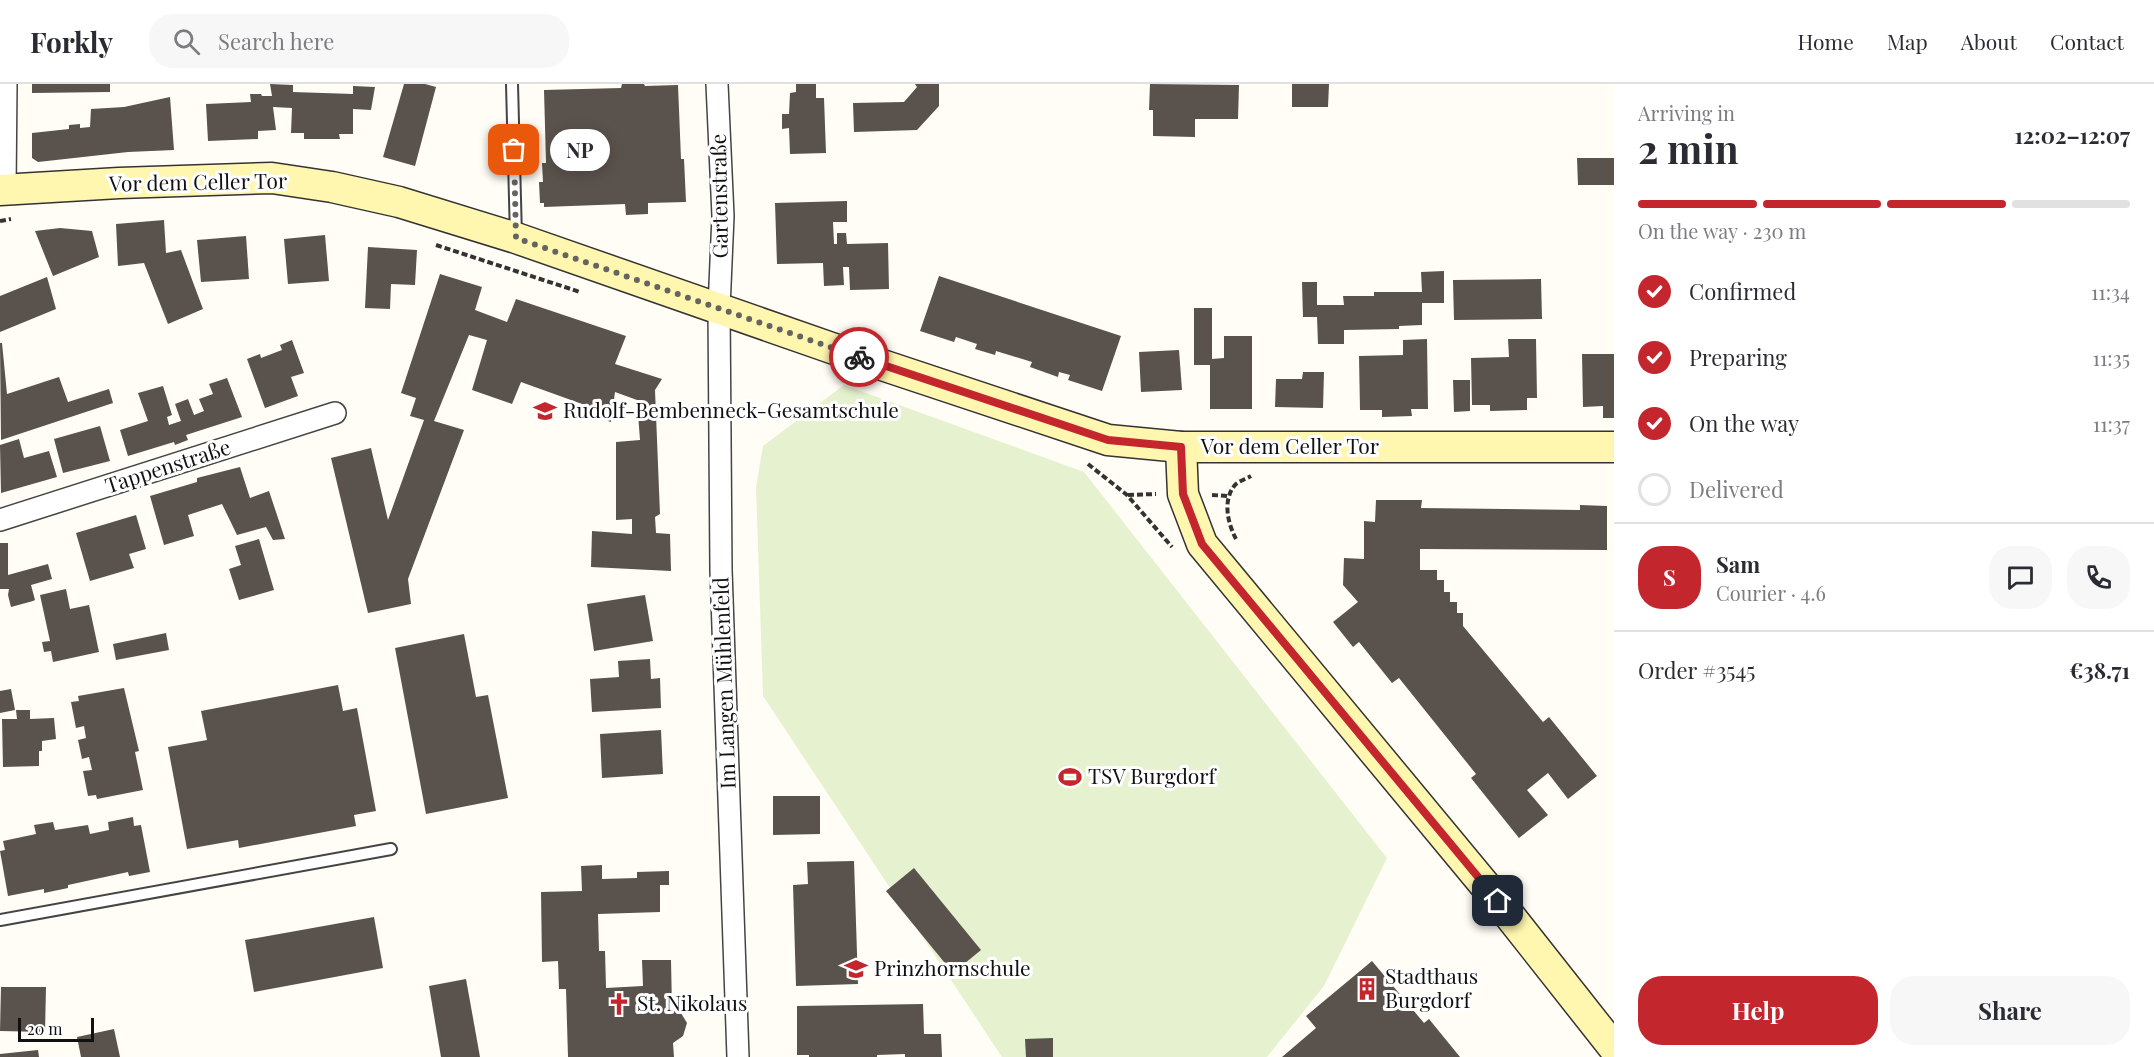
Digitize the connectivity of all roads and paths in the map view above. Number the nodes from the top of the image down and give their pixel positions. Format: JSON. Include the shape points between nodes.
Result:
{"nodes":[{"id":1,"x":6,"y":84,"type":"edge"},
{"id":2,"x":512,"y":84,"type":"edge"},
{"id":3,"x":717,"y":84,"type":"edge"},
{"id":4,"x":3,"y":190,"type":"edge"},
{"id":5,"x":22,"y":218,"type":"dead end"},
{"id":6,"x":0,"y":221,"type":"edge"},
{"id":7,"x":516,"y":238,"type":"junction"},
{"id":8,"x":425,"y":242,"type":"dead end"},
{"id":9,"x":583,"y":293,"type":"dead end"},
{"id":10,"x":720,"y":308,"type":"junction"},
{"id":11,"x":335,"y":413,"type":"dead end"},
{"id":12,"x":1181,"y":447,"type":"junction"},
{"id":13,"x":1614,"y":447,"type":"edge"},
{"id":14,"x":0,"y":520,"type":"edge"},
{"id":15,"x":391,"y":849,"type":"dead end"},
{"id":16,"x":0,"y":920,"type":"edge"},
{"id":17,"x":1614,"y":1048,"type":"edge"},
{"id":18,"x":738,"y":1057,"type":"edge"}],
"edges":[{"from":1,"to":4,"type":"street"},
{"from":2,"to":7,"type":"lane"},
{"from":3,"to":10,"type":"street","name":"Gartenstraße","via":[[723,216]]},
{"from":4,"to":7,"type":"main road","name":"Vor dem Celler Tor","via":[[272,178],[399,202]]},
{"from":5,"to":6,"type":"path"},
{"from":7,"to":10,"type":"main road","name":"Vor dem Celler Tor"},
{"from":8,"to":9,"type":"path"},
{"from":10,"to":12,"type":"main road","name":"Vor dem Celler Tor","via":[[1108,440]]},
{"from":10,"to":18,"type":"street","name":"Im Langen Mühlenfeld","via":[[721,570]]},
{"from":11,"to":14,"type":"street","name":"Tappenstraße"},
{"from":12,"to":13,"type":"main road","name":"Vor dem Celler Tor"},
{"from":12,"to":17,"type":"main road","via":[[1183,494],[1202,544],[1498,901]]},
{"from":15,"to":16,"type":"lane"}]}
